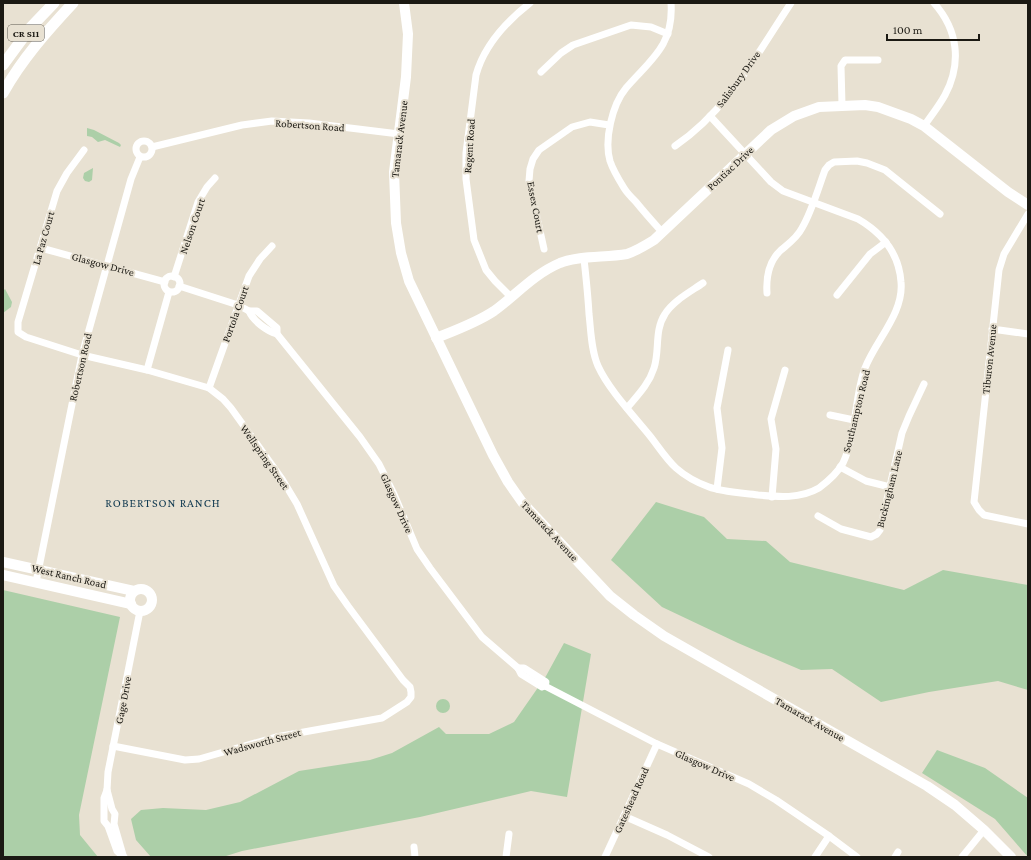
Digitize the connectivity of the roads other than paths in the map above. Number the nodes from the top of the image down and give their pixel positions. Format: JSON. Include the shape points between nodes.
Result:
{"nodes":[{"id":1,"x":54,"y":3,"type":"edge"},
{"id":2,"x":72,"y":3,"type":"edge"},
{"id":3,"x":404,"y":3,"type":"edge"},
{"id":4,"x":530,"y":3,"type":"edge"},
{"id":5,"x":671,"y":3,"type":"edge"},
{"id":6,"x":791,"y":3,"type":"edge"},
{"id":7,"x":934,"y":3,"type":"edge"},
{"id":8,"x":668,"y":34,"type":"junction"},
{"id":9,"x":878,"y":60,"type":"dead end"},
{"id":10,"x":3,"y":65,"type":"edge"},
{"id":11,"x":541,"y":72,"type":"dead end"},
{"id":12,"x":3,"y":92,"type":"edge"},
{"id":13,"x":842,"y":105,"type":"junction"},
{"id":14,"x":710,"y":116,"type":"junction"},
{"id":15,"x":610,"y":125,"type":"junction"},
{"id":16,"x":924,"y":126,"type":"junction"},
{"id":17,"x":399,"y":134,"type":"junction"},
{"id":18,"x":675,"y":146,"type":"dead end"},
{"id":19,"x":152,"y":147,"type":"junction"},
{"id":20,"x":84,"y":150,"type":"dead end"},
{"id":21,"x":745,"y":154,"type":"junction"},
{"id":22,"x":140,"y":157,"type":"junction"},
{"id":23,"x":215,"y":178,"type":"dead end"},
{"id":24,"x":813,"y":203,"type":"junction"},
{"id":25,"x":1028,"y":205,"type":"edge"},
{"id":26,"x":940,"y":214,"type":"dead end"},
{"id":27,"x":1028,"y":214,"type":"edge"},
{"id":28,"x":662,"y":232,"type":"junction"},
{"id":29,"x":886,"y":242,"type":"junction"},
{"id":30,"x":272,"y":246,"type":"dead end"},
{"id":31,"x":41,"y":248,"type":"junction"},
{"id":32,"x":544,"y":249,"type":"dead end"},
{"id":33,"x":584,"y":259,"type":"junction"},
{"id":34,"x":106,"y":265,"type":"junction"},
{"id":35,"x":174,"y":277,"type":"junction"},
{"id":36,"x":165,"y":282,"type":"junction"},
{"id":37,"x":703,"y":283,"type":"dead end"},
{"id":38,"x":179,"y":286,"type":"junction"},
{"id":39,"x":169,"y":292,"type":"junction"},
{"id":40,"x":767,"y":294,"type":"dead end"},
{"id":41,"x":837,"y":295,"type":"dead end"},
{"id":42,"x":511,"y":297,"type":"junction"},
{"id":43,"x":238,"y":305,"type":"junction"},
{"id":44,"x":992,"y":328,"type":"junction"},
{"id":45,"x":18,"y":332,"type":"joint"},
{"id":46,"x":1028,"y":334,"type":"edge"},
{"id":47,"x":436,"y":338,"type":"junction"},
{"id":48,"x":728,"y":350,"type":"dead end"},
{"id":49,"x":82,"y":355,"type":"junction"},
{"id":50,"x":147,"y":370,"type":"junction"},
{"id":51,"x":785,"y":370,"type":"dead end"},
{"id":52,"x":924,"y":384,"type":"dead end"},
{"id":53,"x":210,"y":388,"type":"junction"},
{"id":54,"x":627,"y":408,"type":"junction"},
{"id":55,"x":830,"y":415,"type":"dead end"},
{"id":56,"x":854,"y":420,"type":"junction"},
{"id":57,"x":840,"y":467,"type":"junction"},
{"id":58,"x":890,"y":487,"type":"junction"},
{"id":59,"x":717,"y":489,"type":"junction"},
{"id":60,"x":772,"y":496,"type":"junction"},
{"id":61,"x":818,"y":516,"type":"dead end"},
{"id":62,"x":1028,"y":524,"type":"edge"},
{"id":63,"x":3,"y":562,"type":"edge"},
{"id":64,"x":38,"y":570,"type":"junction"},
{"id":65,"x":3,"y":575,"type":"edge"},
{"id":66,"x":36,"y":582,"type":"junction"},
{"id":67,"x":134,"y":591,"type":"junction"},
{"id":68,"x":131,"y":604,"type":"junction"},
{"id":69,"x":140,"y":611,"type":"junction"},
{"id":70,"x":408,"y":702,"type":"joint"},
{"id":71,"x":657,"y":744,"type":"junction"},
{"id":72,"x":114,"y":746,"type":"junction"},
{"id":73,"x":107,"y":790,"type":"junction"},
{"id":74,"x":624,"y":816,"type":"junction"},
{"id":75,"x":111,"y":825,"type":"junction"},
{"id":76,"x":984,"y":830,"type":"junction"},
{"id":77,"x":510,"y":834,"type":"dead end"},
{"id":78,"x":829,"y":836,"type":"junction"},
{"id":79,"x":414,"y":847,"type":"dead end"},
{"id":80,"x":124,"y":856,"type":"edge"},
{"id":81,"x":707,"y":856,"type":"edge"},
{"id":82,"x":415,"y":857,"type":"edge"},
{"id":83,"x":506,"y":857,"type":"edge"},
{"id":84,"x":605,"y":857,"type":"edge"},
{"id":85,"x":815,"y":857,"type":"edge"},
{"id":86,"x":857,"y":857,"type":"edge"},
{"id":87,"x":962,"y":857,"type":"edge"},
{"id":88,"x":1011,"y":857,"type":"edge"}],
"edges":[{"from":1,"to":10,"type":"main road","number":"CR S11","via":[[31,26]]},
{"from":2,"to":12,"type":"main road","number":"CR S11","via":[[42,36]]},
{"from":3,"to":17,"type":"main road","name":"Tamarack Avenue","via":[[408,34],[407,70]]},
{"from":4,"to":42,"type":"street","name":"Regent Road","via":[[488,47],[480,63],[476,75],[466,153],[466,179],[474,240],[486,270]]},
{"from":5,"to":8,"type":"street"},
{"from":6,"to":14,"type":"street","name":"Salisbury Drive","via":[[734,89]]},
{"from":7,"to":16,"type":"street","via":[[952,31],[956,51],[952,79],[945,96]]},
{"from":8,"to":11,"type":"street","via":[[652,27],[631,25],[573,44]]},
{"from":8,"to":15,"type":"street","via":[[653,60],[625,89],[617,102]]},
{"from":9,"to":13,"type":"street","via":[[845,60],[841,66]]},
{"from":13,"to":16,"type":"main road","name":"Pontiac Drive","via":[[878,107]]},
{"from":13,"to":21,"type":"main road","name":"Pontiac Drive","via":[[819,107],[794,116],[771,130]]},
{"from":14,"to":18,"type":"street","name":"Salisbury Drive"},
{"from":14,"to":21,"type":"street","name":"Southampton Road"},
{"from":15,"to":28,"type":"street","via":[[610,161],[624,189]]},
{"from":15,"to":32,"type":"street","name":"Essex Court","via":[[590,122],[572,127],[539,150],[533,159],[529,181]]},
{"from":16,"to":25,"type":"main road","name":"Pontiac Drive"},
{"from":17,"to":19,"type":"street","name":"Robertson Road","via":[[272,121],[242,125]]},
{"from":17,"to":47,"type":"main road","name":"Tamarack Avenue","via":[[394,183],[396,223],[409,281]]},
{"from":19,"to":22,"type":"street","via":[[150,155]]},
{"from":19,"to":22,"type":"street","via":[[146,141],[138,143],[135,150]]},
{"from":20,"to":31,"type":"street","name":"La Paz Court","via":[[57,191]]},
{"from":21,"to":24,"type":"street","name":"Southampton Road","via":[[770,182],[783,191]]},
{"from":21,"to":28,"type":"main road","name":"Pontiac Drive"},
{"from":22,"to":34,"type":"street","name":"Robertson Road"},
{"from":23,"to":35,"type":"street","name":"Nelson Court","via":[[198,202]]},
{"from":24,"to":26,"type":"street","via":[[828,165],[834,162],[857,161],[885,170]]},
{"from":24,"to":29,"type":"street","name":"Southampton Road","via":[[858,219],[869,225]]},
{"from":24,"to":40,"type":"street","via":[[801,231],[772,261]]},
{"from":27,"to":44,"type":"street","name":"Tiburon Avenue","via":[[1004,254],[999,270]]},
{"from":28,"to":33,"type":"main road","name":"Pontiac Drive","via":[[646,245],[628,253]]},
{"from":29,"to":41,"type":"street","via":[[870,254]]},
{"from":29,"to":56,"type":"street","name":"Southampton Road","via":[[898,266],[901,297],[865,368]]},
{"from":30,"to":43,"type":"street","name":"Portola Court","via":[[249,276]]},
{"from":31,"to":34,"type":"street","name":"Glasgow Drive"},
{"from":31,"to":45,"type":"street","name":"La Paz Court","via":[[18,322]]},
{"from":33,"to":42,"type":"main road","name":"Pontiac Drive","via":[[560,263],[540,273]]},
{"from":33,"to":54,"type":"street","name":"Southampton Road","via":[[592,340],[597,364]]},
{"from":34,"to":36,"type":"street","name":"Glasgow Drive"},
{"from":34,"to":49,"type":"street","name":"Robertson Road"},
{"from":35,"to":36,"type":"street","via":[[168,278]]},
{"from":35,"to":38,"type":"street","via":[[179,281]]},
{"from":36,"to":39,"type":"street","via":[[165,288]]},
{"from":37,"to":54,"type":"street","via":[[665,314],[658,332],[654,367],[649,382]]},
{"from":38,"to":39,"type":"street","via":[[174,292]]},
{"from":38,"to":43,"type":"street","name":"Glasgow Drive"},
{"from":39,"to":50,"type":"street"},
{"from":42,"to":47,"type":"main road","name":"Pontiac Drive","via":[[473,323]]},
{"from":43,"to":53,"type":"street","name":"Portola Court"},
{"from":43,"to":71,"type":"street","name":"Glasgow Drive","via":[[257,312],[264,323],[277,328],[278,334],[360,437],[379,464],[417,549],[482,637],[518,668],[524,668],[546,682],[545,686]]},
{"from":44,"to":46,"type":"street"},
{"from":44,"to":62,"type":"street","name":"Tiburon Avenue","via":[[974,502],[984,515]]},
{"from":45,"to":49,"type":"street","name":"Wellspring Street"},
{"from":47,"to":76,"type":"main road","name":"Tamarack Avenue","via":[[508,482],[522,502],[610,596],[664,636],[927,786],[955,805]]},
{"from":48,"to":59,"type":"street","via":[[717,408],[722,448]]},
{"from":49,"to":50,"type":"street","name":"Wellspring Street"},
{"from":49,"to":64,"type":"street","name":"Robertson Road"},
{"from":50,"to":53,"type":"street","name":"Wellspring Street"},
{"from":51,"to":60,"type":"street","via":[[771,419],[776,448]]},
{"from":52,"to":58,"type":"street","name":"Buckingham Lane","via":[[902,433]]},
{"from":53,"to":70,"type":"street","name":"Wellspring Street","via":[[231,408],[282,479],[297,504],[334,586],[410,687]]},
{"from":54,"to":59,"type":"street","name":"Southampton Road","via":[[677,469],[695,481]]},
{"from":55,"to":56,"type":"street"},
{"from":56,"to":57,"type":"street","name":"Southampton Road","via":[[852,434]]},
{"from":57,"to":58,"type":"street","via":[[866,481]]},
{"from":57,"to":60,"type":"street","name":"Southampton Road","via":[[816,489],[800,495]]},
{"from":58,"to":61,"type":"street","name":"Buckingham Lane","via":[[880,530],[871,537],[841,529]]},
{"from":59,"to":60,"type":"street","name":"Southampton Road"},
{"from":63,"to":64,"type":"main road","name":"West Ranch Road"},
{"from":64,"to":66,"type":"street","name":"Robertson Road"},
{"from":64,"to":67,"type":"main road","name":"West Ranch Road"},
{"from":65,"to":66,"type":"main road","name":"West Ranch Road"},
{"from":66,"to":68,"type":"main road","name":"West Ranch Road"},
{"from":67,"to":68,"type":"main road","via":[[130,597]]},
{"from":67,"to":69,"type":"main road","via":[[145,589],[152,596],[150,607]]},
{"from":68,"to":69,"type":"main road"},
{"from":69,"to":72,"type":"street","name":"Gage Drive"},
{"from":70,"to":72,"type":"street","name":"Wadsworth Street","via":[[382,718],[276,737],[199,759],[186,760]]},
{"from":71,"to":74,"type":"street","name":"Gateshead Road"},
{"from":71,"to":78,"type":"street","name":"Glasgow Drive","via":[[749,784]]},
{"from":72,"to":73,"type":"street","name":"Gage Drive"},
{"from":73,"to":75,"type":"street","name":"Gage Drive","via":[[115,814]]},
{"from":73,"to":75,"type":"street","name":"Gage Drive","via":[[103,816],[106,824]]},
{"from":74,"to":81,"type":"street"},
{"from":74,"to":84,"type":"street","name":"Gateshead Road"},
{"from":75,"to":80,"type":"street","name":"Gage Drive"},
{"from":76,"to":87,"type":"street"},
{"from":76,"to":88,"type":"main road","name":"Tamarack Avenue"},
{"from":77,"to":83,"type":"street"},
{"from":78,"to":85,"type":"street"},
{"from":78,"to":86,"type":"street","name":"Glasgow Drive"},
{"from":79,"to":82,"type":"street"}]}
